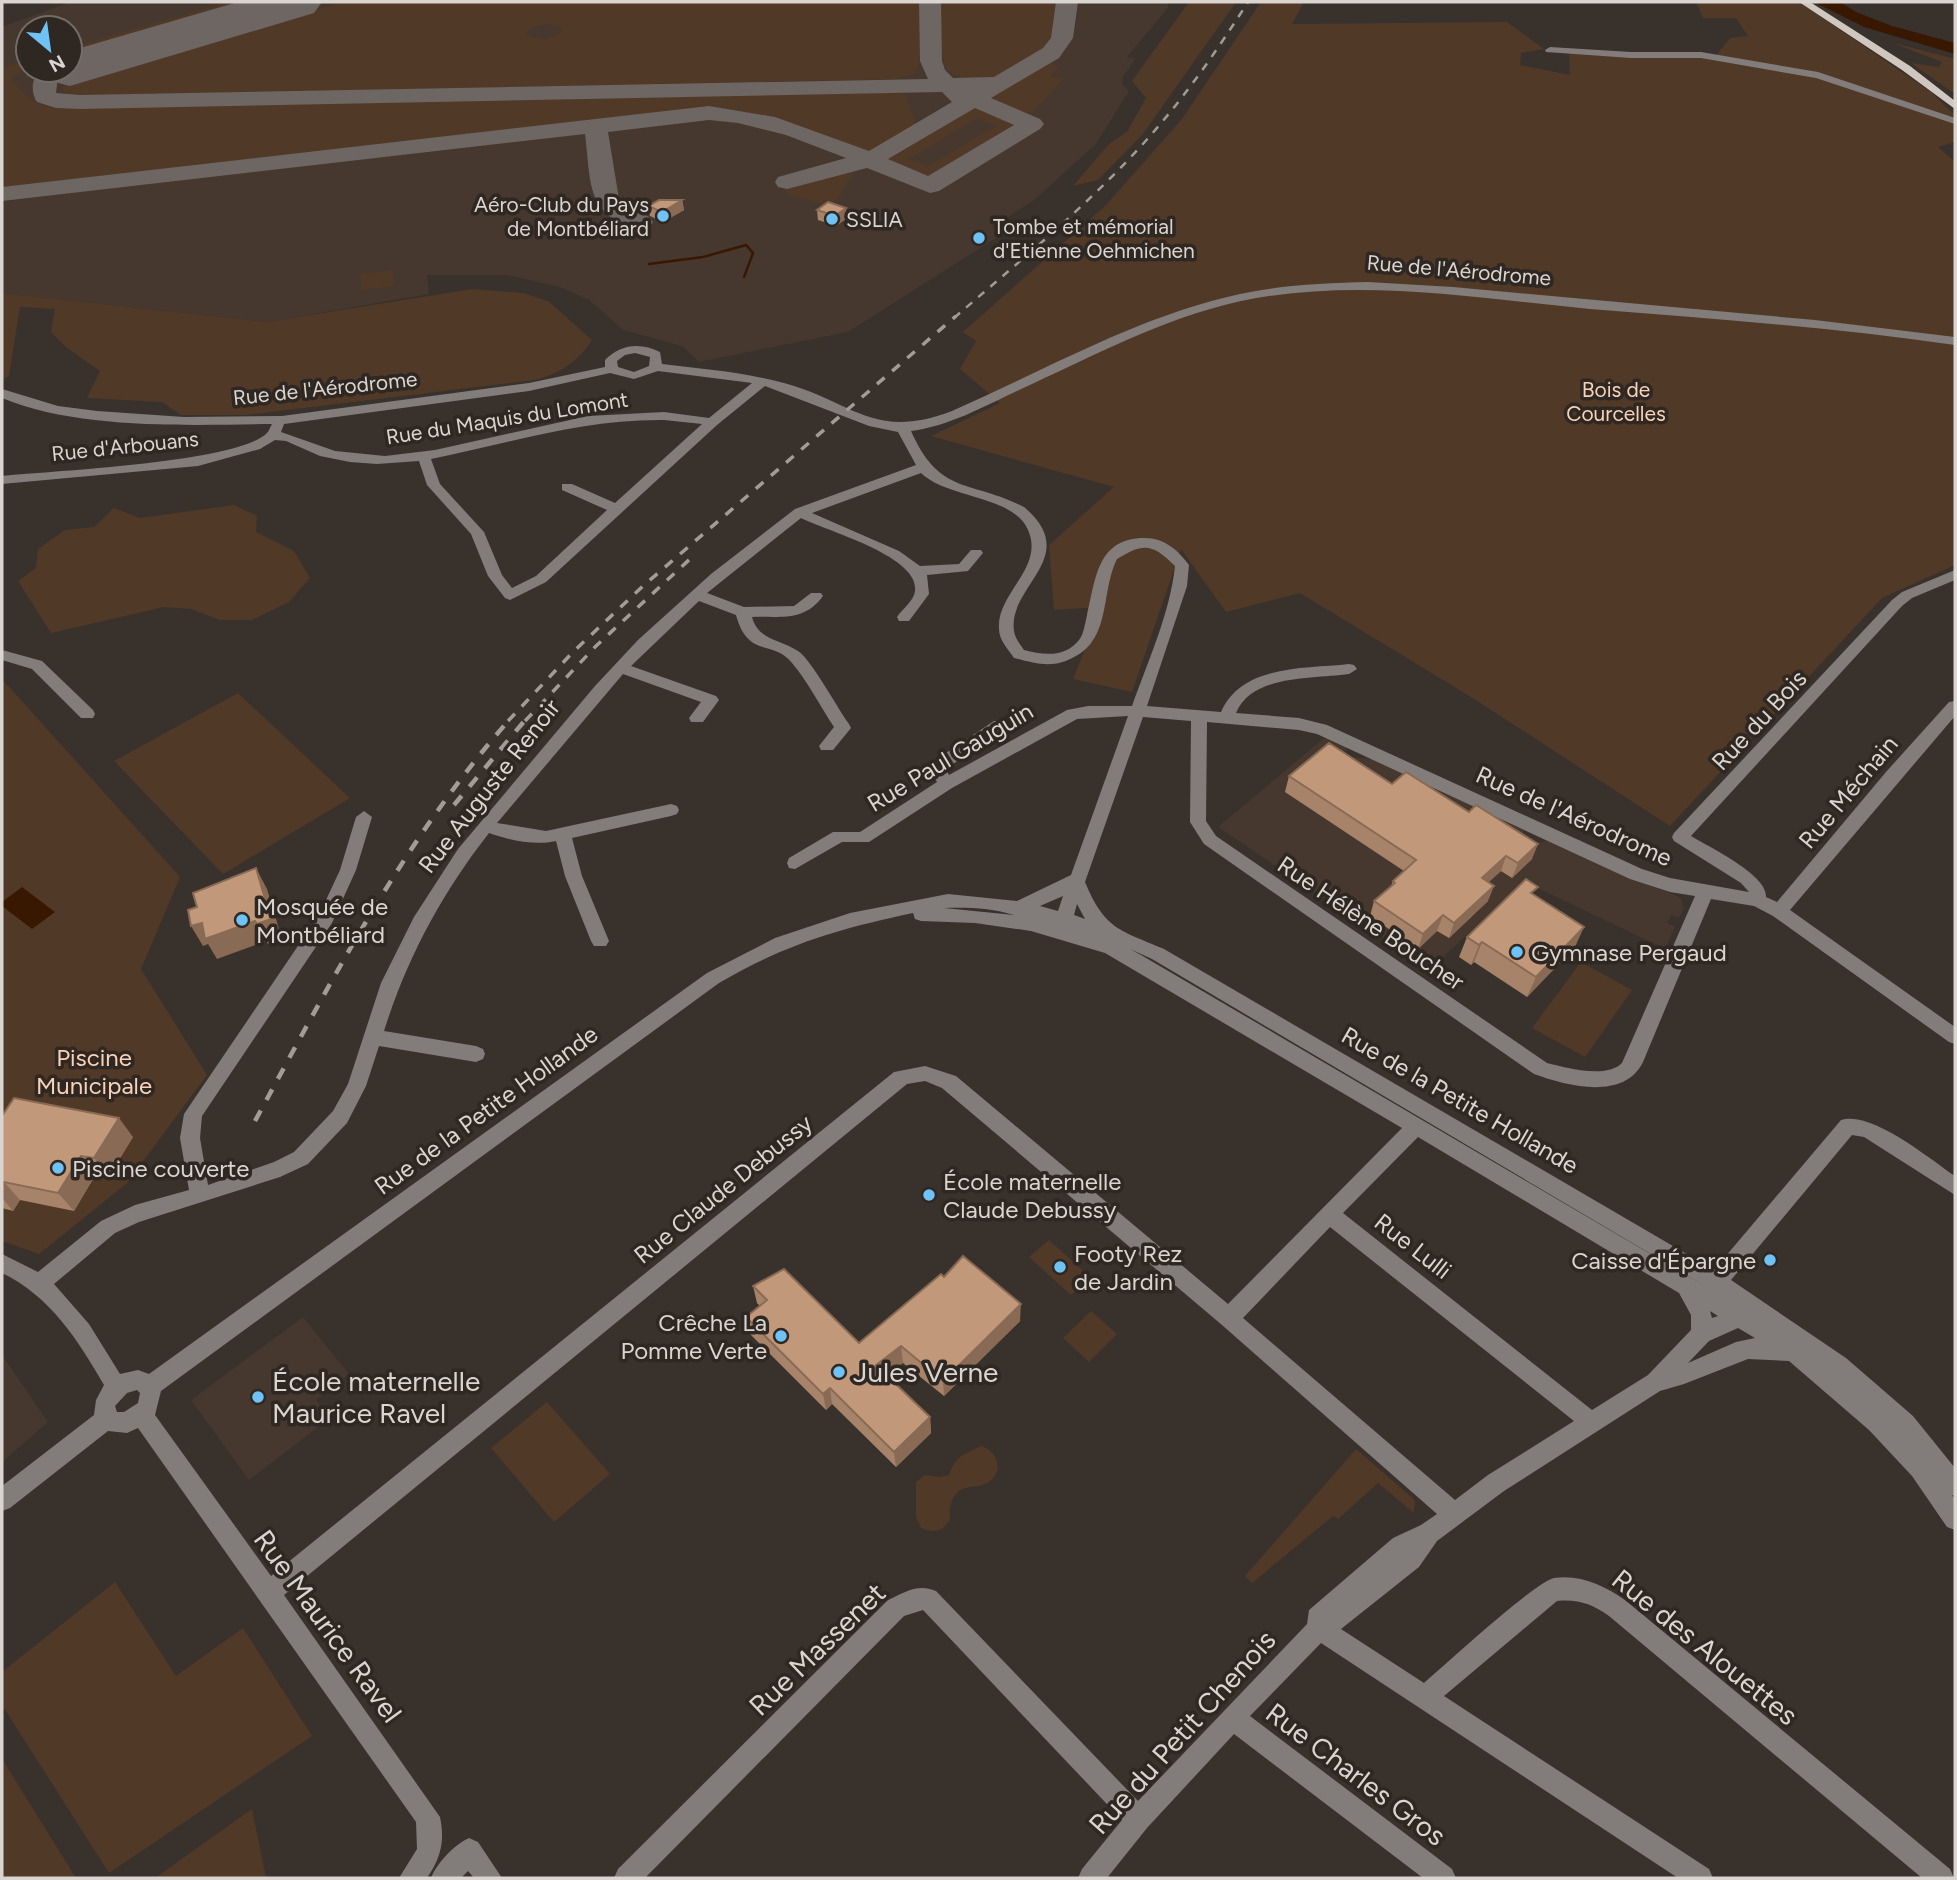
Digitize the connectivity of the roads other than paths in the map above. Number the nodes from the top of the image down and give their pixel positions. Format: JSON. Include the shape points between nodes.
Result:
{"nodes":[{"id":1,"x":1804,"y":2,"type":"edge"},
{"id":2,"x":1550,"y":50,"type":"dead end"},
{"id":3,"x":1955,"y":106,"type":"edge"},
{"id":4,"x":1955,"y":121,"type":"edge"},
{"id":5,"x":1955,"y":341,"type":"edge"},
{"id":6,"x":655,"y":367,"type":"junction"},
{"id":7,"x":612,"y":369,"type":"junction"},
{"id":8,"x":762,"y":382,"type":"junction"},
{"id":9,"x":2,"y":393,"type":"edge"},
{"id":10,"x":282,"y":419,"type":"junction"},
{"id":11,"x":712,"y":422,"type":"junction"},
{"id":12,"x":903,"y":428,"type":"junction"},
{"id":13,"x":272,"y":436,"type":"junction"},
{"id":14,"x":424,"y":457,"type":"junction"},
{"id":15,"x":924,"y":467,"type":"junction"},
{"id":16,"x":2,"y":480,"type":"edge"},
{"id":17,"x":567,"y":487,"type":"dead end"},
{"id":18,"x":619,"y":510,"type":"junction"},
{"id":19,"x":800,"y":512,"type":"junction"},
{"id":20,"x":976,"y":553,"type":"dead end"},
{"id":21,"x":919,"y":571,"type":"junction"},
{"id":22,"x":1955,"y":575,"type":"edge"},
{"id":23,"x":697,"y":595,"type":"junction"},
{"id":24,"x":816,"y":596,"type":"dead end"},
{"id":25,"x":743,"y":612,"type":"junction"},
{"id":26,"x":904,"y":617,"type":"dead end"},
{"id":27,"x":2,"y":655,"type":"edge"},
{"id":28,"x":621,"y":668,"type":"junction"},
{"id":29,"x":1349,"y":668,"type":"dead end"},
{"id":30,"x":1955,"y":706,"type":"edge"},
{"id":31,"x":1137,"y":711,"type":"junction"},
{"id":32,"x":87,"y":714,"type":"dead end"},
{"id":33,"x":1199,"y":716,"type":"junction"},
{"id":34,"x":697,"y":718,"type":"dead end"},
{"id":35,"x":1227,"y":719,"type":"junction"},
{"id":36,"x":1000,"y":725,"type":"dead end"},
{"id":37,"x":827,"y":746,"type":"dead end"},
{"id":38,"x":946,"y":784,"type":"junction"},
{"id":39,"x":671,"y":810,"type":"dead end"},
{"id":40,"x":364,"y":817,"type":"dead end"},
{"id":41,"x":486,"y":825,"type":"junction"},
{"id":42,"x":563,"y":835,"type":"junction"},
{"id":43,"x":796,"y":863,"type":"dead end"},
{"id":44,"x":1076,"y":880,"type":"junction"},
{"id":45,"x":1705,"y":892,"type":"junction"},
{"id":46,"x":1757,"y":900,"type":"junction"},
{"id":47,"x":1017,"y":909,"type":"junction"},
{"id":48,"x":1779,"y":911,"type":"junction"},
{"id":49,"x":872,"y":914,"type":"junction"},
{"id":50,"x":1061,"y":925,"type":"junction"},
{"id":51,"x":1114,"y":936,"type":"junction"},
{"id":52,"x":600,"y":941,"type":"dead end"},
{"id":53,"x":372,"y":1037,"type":"junction"},
{"id":54,"x":1955,"y":1037,"type":"edge"},
{"id":55,"x":476,"y":1054,"type":"dead end"},
{"id":56,"x":1416,"y":1126,"type":"junction"},
{"id":57,"x":1955,"y":1186,"type":"edge"},
{"id":58,"x":200,"y":1196,"type":"junction"},
{"id":59,"x":1329,"y":1214,"type":"junction"},
{"id":60,"x":2,"y":1263,"type":"edge"},
{"id":61,"x":1717,"y":1282,"type":"junction"},
{"id":62,"x":40,"y":1283,"type":"junction"},
{"id":63,"x":1685,"y":1284,"type":"junction"},
{"id":64,"x":1745,"y":1310,"type":"junction"},
{"id":65,"x":1222,"y":1313,"type":"junction"},
{"id":66,"x":1702,"y":1334,"type":"junction"},
{"id":67,"x":1733,"y":1352,"type":"junction"},
{"id":68,"x":1796,"y":1353,"type":"junction"},
{"id":69,"x":1655,"y":1382,"type":"junction"},
{"id":70,"x":116,"y":1387,"type":"junction"},
{"id":71,"x":149,"y":1387,"type":"junction"},
{"id":72,"x":142,"y":1415,"type":"junction"},
{"id":73,"x":107,"y":1418,"type":"junction"},
{"id":74,"x":1590,"y":1422,"type":"junction"},
{"id":75,"x":1920,"y":1468,"type":"junction"},
{"id":76,"x":1955,"y":1487,"type":"edge"},
{"id":77,"x":2,"y":1500,"type":"edge"},
{"id":78,"x":1454,"y":1514,"type":"junction"},
{"id":79,"x":1955,"y":1519,"type":"edge"},
{"id":80,"x":267,"y":1594,"type":"junction"},
{"id":81,"x":1319,"y":1628,"type":"junction"},
{"id":82,"x":1425,"y":1697,"type":"junction"},
{"id":83,"x":1232,"y":1717,"type":"junction"},
{"id":84,"x":1138,"y":1819,"type":"junction"},
{"id":85,"x":412,"y":1878,"type":"edge"},
{"id":86,"x":444,"y":1878,"type":"edge"},
{"id":87,"x":489,"y":1878,"type":"edge"},
{"id":88,"x":627,"y":1878,"type":"edge"},
{"id":89,"x":1091,"y":1878,"type":"edge"},
{"id":90,"x":1443,"y":1878,"type":"edge"},
{"id":91,"x":1700,"y":1878,"type":"edge"},
{"id":92,"x":1941,"y":1878,"type":"edge"}],
"edges":[{"from":1,"to":3,"type":"main road","via":[[1906,68]]},
{"from":2,"to":4,"type":"street","via":[[1701,55],[1818,75]]},
{"from":5,"to":12,"type":"street","name":"Rue de l'Aérodrome","via":[[1876,328],[1427,287],[1336,285],[1206,307],[944,418]]},
{"from":6,"to":7,"type":"street","via":[[637,375],[622,375]]},
{"from":6,"to":7,"type":"street","via":[[656,355],[635,349],[615,355]]},
{"from":6,"to":8,"type":"street","name":"Rue de l'Aérodrome"},
{"from":7,"to":10,"type":"street","name":"Rue de l'Aérodrome","via":[[529,387]]},
{"from":8,"to":11,"type":"street"},
{"from":8,"to":12,"type":"street","name":"Rue de l'Aérodrome","via":[[886,427]]},
{"from":9,"to":10,"type":"street","name":"Rue de l'Aérodrome","via":[[46,407],[97,415],[184,421]]},
{"from":10,"to":13,"type":"street"},
{"from":11,"to":14,"type":"street","name":"Rue du Maquis du Lomont","via":[[692,417],[631,417],[518,434]]},
{"from":11,"to":18,"type":"street"},
{"from":12,"to":15,"type":"street"},
{"from":13,"to":14,"type":"street","name":"Rue du Maquis du Lomont","via":[[287,435],[350,458]]},
{"from":13,"to":16,"type":"street","name":"Rue d'Arbouans","via":[[240,451],[181,465]]},
{"from":14,"to":18,"type":"street","via":[[434,485],[477,532],[495,576],[510,595],[541,579]]},
{"from":15,"to":19,"type":"street","name":"Rue Auguste Renoir"},
{"from":15,"to":31,"type":"street","via":[[943,482],[1016,509],[1035,528],[1040,548],[1037,561],[1006,630],[1019,654],[1032,659],[1059,659],[1084,645],[1111,556],[1136,543],[1164,547],[1175,556],[1182,565],[1180,586]]},
{"from":17,"to":18,"type":"street"},
{"from":19,"to":21,"type":"street","via":[[902,557]]},
{"from":19,"to":23,"type":"street","name":"Rue Auguste Renoir"},
{"from":20,"to":21,"type":"street","via":[[962,568]]},
{"from":21,"to":26,"type":"street","via":[[923,589]]},
{"from":22,"to":46,"type":"street","name":"Rue du Bois","via":[[1897,603],[1680,837],[1747,878],[1758,891]]},
{"from":23,"to":25,"type":"street"},
{"from":23,"to":28,"type":"street","name":"Rue Auguste Renoir"},
{"from":24,"to":25,"type":"street","via":[[798,611]]},
{"from":25,"to":37,"type":"street","via":[[748,631],[756,639],[795,656],[843,728]]},
{"from":27,"to":32,"type":"street","via":[[37,665]]},
{"from":28,"to":34,"type":"street","via":[[711,700]]},
{"from":28,"to":41,"type":"street","name":"Rue Auguste Renoir"},
{"from":29,"to":35,"type":"street","via":[[1269,679],[1247,688],[1233,701]]},
{"from":30,"to":48,"type":"street","name":"Rue Méchain"},
{"from":31,"to":33,"type":"street","name":"Rue de l'Aérodrome"},
{"from":31,"to":38,"type":"street","name":"Rue Paul Gauguin","via":[[1073,714]]},
{"from":31,"to":44,"type":"street"},
{"from":33,"to":35,"type":"street","name":"Rue de l'Aérodrome"},
{"from":33,"to":45,"type":"street","name":"Rue Hélène Boucher","via":[[1198,821],[1202,831],[1219,848],[1541,1069],[1555,1074],[1614,1078],[1634,1062]]},
{"from":35,"to":45,"type":"street","name":"Rue de l'Aérodrome","via":[[1321,729],[1636,874]]},
{"from":36,"to":38,"type":"street","via":[[937,767]]},
{"from":38,"to":43,"type":"street","name":"Rue Paul Gauguin","via":[[863,838],[839,836]]},
{"from":39,"to":42,"type":"street"},
{"from":40,"to":58,"type":"street","via":[[348,870],[326,918],[194,1114],[190,1138]]},
{"from":41,"to":42,"type":"street","via":[[535,838]]},
{"from":41,"to":53,"type":"street","name":"Rue Auguste Renoir","via":[[419,922],[390,983]]},
{"from":42,"to":52,"type":"street","via":[[568,866]]},
{"from":44,"to":47,"type":"street"},
{"from":44,"to":50,"type":"street"},
{"from":44,"to":51,"type":"street","via":[[1089,912]]},
{"from":45,"to":46,"type":"street","name":"Rue de l'Aérodrome"},
{"from":46,"to":48,"type":"street","name":"Rue de l'Aérodrome"},
{"from":47,"to":49,"type":"street","name":"Rue de la Petite Hollande","via":[[946,901]]},
{"from":47,"to":50,"type":"street","name":"Rue de la Petite Hollande"},
{"from":48,"to":54,"type":"street","name":"Rue de l'Aérodrome"},
{"from":49,"to":50,"type":"street","name":"Rue de la Petite Hollande","via":[[946,914]]},
{"from":49,"to":71,"type":"street","name":"Rue de la Petite Hollande","via":[[795,935],[754,952],[713,978]]},
{"from":50,"to":51,"type":"street","name":"Rue de la Petite Hollande"},
{"from":50,"to":56,"type":"street","name":"Rue de la Petite Hollande","via":[[1124,954]]},
{"from":51,"to":61,"type":"street","name":"Rue de la Petite Hollande","via":[[1158,954]]},
{"from":53,"to":55,"type":"street"},
{"from":53,"to":58,"type":"street","name":"Rue Auguste Renoir","via":[[351,1097],[340,1117],[310,1150],[280,1169]]},
{"from":56,"to":59,"type":"street"},
{"from":56,"to":63,"type":"street","name":"Rue de la Petite Hollande"},
{"from":57,"to":61,"type":"street","via":[[1868,1129],[1849,1126]]},
{"from":58,"to":62,"type":"street","name":"Rue Auguste Renoir","via":[[107,1227]]},
{"from":59,"to":65,"type":"street"},
{"from":59,"to":74,"type":"street","name":"Rue Lulli"},
{"from":60,"to":62,"type":"street"},
{"from":61,"to":64,"type":"street","name":"Rue de la Petite Hollande"},
{"from":62,"to":70,"type":"street","via":[[64,1307]]},
{"from":63,"to":64,"type":"street","name":"Rue de la Petite Hollande"},
{"from":63,"to":66,"type":"street","via":[[1701,1314]]},
{"from":64,"to":66,"type":"street","name":"Rue du Petit Chenois"},
{"from":64,"to":67,"type":"street","via":[[1740,1342]]},
{"from":64,"to":68,"type":"street","name":"Rue de la Petite Hollande"},
{"from":64,"to":76,"type":"street","name":"Rue de la Petite Hollande","via":[[1794,1331],[1862,1384],[1907,1425]]},
{"from":65,"to":78,"type":"street","name":"Rue Claude Debussy"},
{"from":65,"to":80,"type":"street","name":"Rue Claude Debussy","via":[[949,1082],[931,1072],[918,1072],[901,1078]]},
{"from":66,"to":69,"type":"street","name":"Rue du Petit Chenois"},
{"from":67,"to":68,"type":"street","name":"Rue du Petit Chenois","via":[[1758,1346]]},
{"from":67,"to":69,"type":"street","name":"Rue du Petit Chenois","via":[[1686,1374]]},
{"from":68,"to":75,"type":"street","name":"Rue de la Petite Hollande","via":[[1868,1413]]},
{"from":69,"to":74,"type":"street","name":"Rue du Petit Chenois"},
{"from":70,"to":71,"type":"street","via":[[138,1380]]},
{"from":70,"to":73,"type":"street","via":[[106,1399]]},
{"from":71,"to":72,"type":"street","via":[[150,1403]]},
{"from":72,"to":73,"type":"street","via":[[119,1424]]},
{"from":72,"to":80,"type":"street","name":"Rue Maurice Ravel"},
{"from":73,"to":77,"type":"street"},
{"from":74,"to":78,"type":"street","name":"Rue du Petit Chenois"},
{"from":75,"to":76,"type":"street","name":"Rue de la Petite Hollande","via":[[1935,1481]]},
{"from":75,"to":79,"type":"street","name":"Rue de la Petite Hollande"},
{"from":78,"to":81,"type":"street","name":"Rue du Petit Chenois","via":[[1429,1533],[1410,1559],[1342,1616]]},
{"from":80,"to":85,"type":"street","name":"Rue Maurice Ravel","via":[[428,1817],[433,1840]]},
{"from":81,"to":82,"type":"street"},
{"from":81,"to":83,"type":"street","name":"Rue du Petit Chenois"},
{"from":82,"to":91,"type":"street"},
{"from":82,"to":92,"type":"street","name":"Rue des Alouettes","via":[[1552,1590],[1586,1590],[1617,1608]]},
{"from":83,"to":84,"type":"street","name":"Rue du Petit Chenois"},
{"from":83,"to":90,"type":"street","name":"Rue Charles Gros"},
{"from":84,"to":88,"type":"street","name":"Rue Massenet","via":[[928,1599],[918,1598],[896,1608]]},
{"from":84,"to":89,"type":"street","name":"Rue du Petit Chenois"},
{"from":86,"to":87,"type":"street","via":[[469,1851]]}]}
